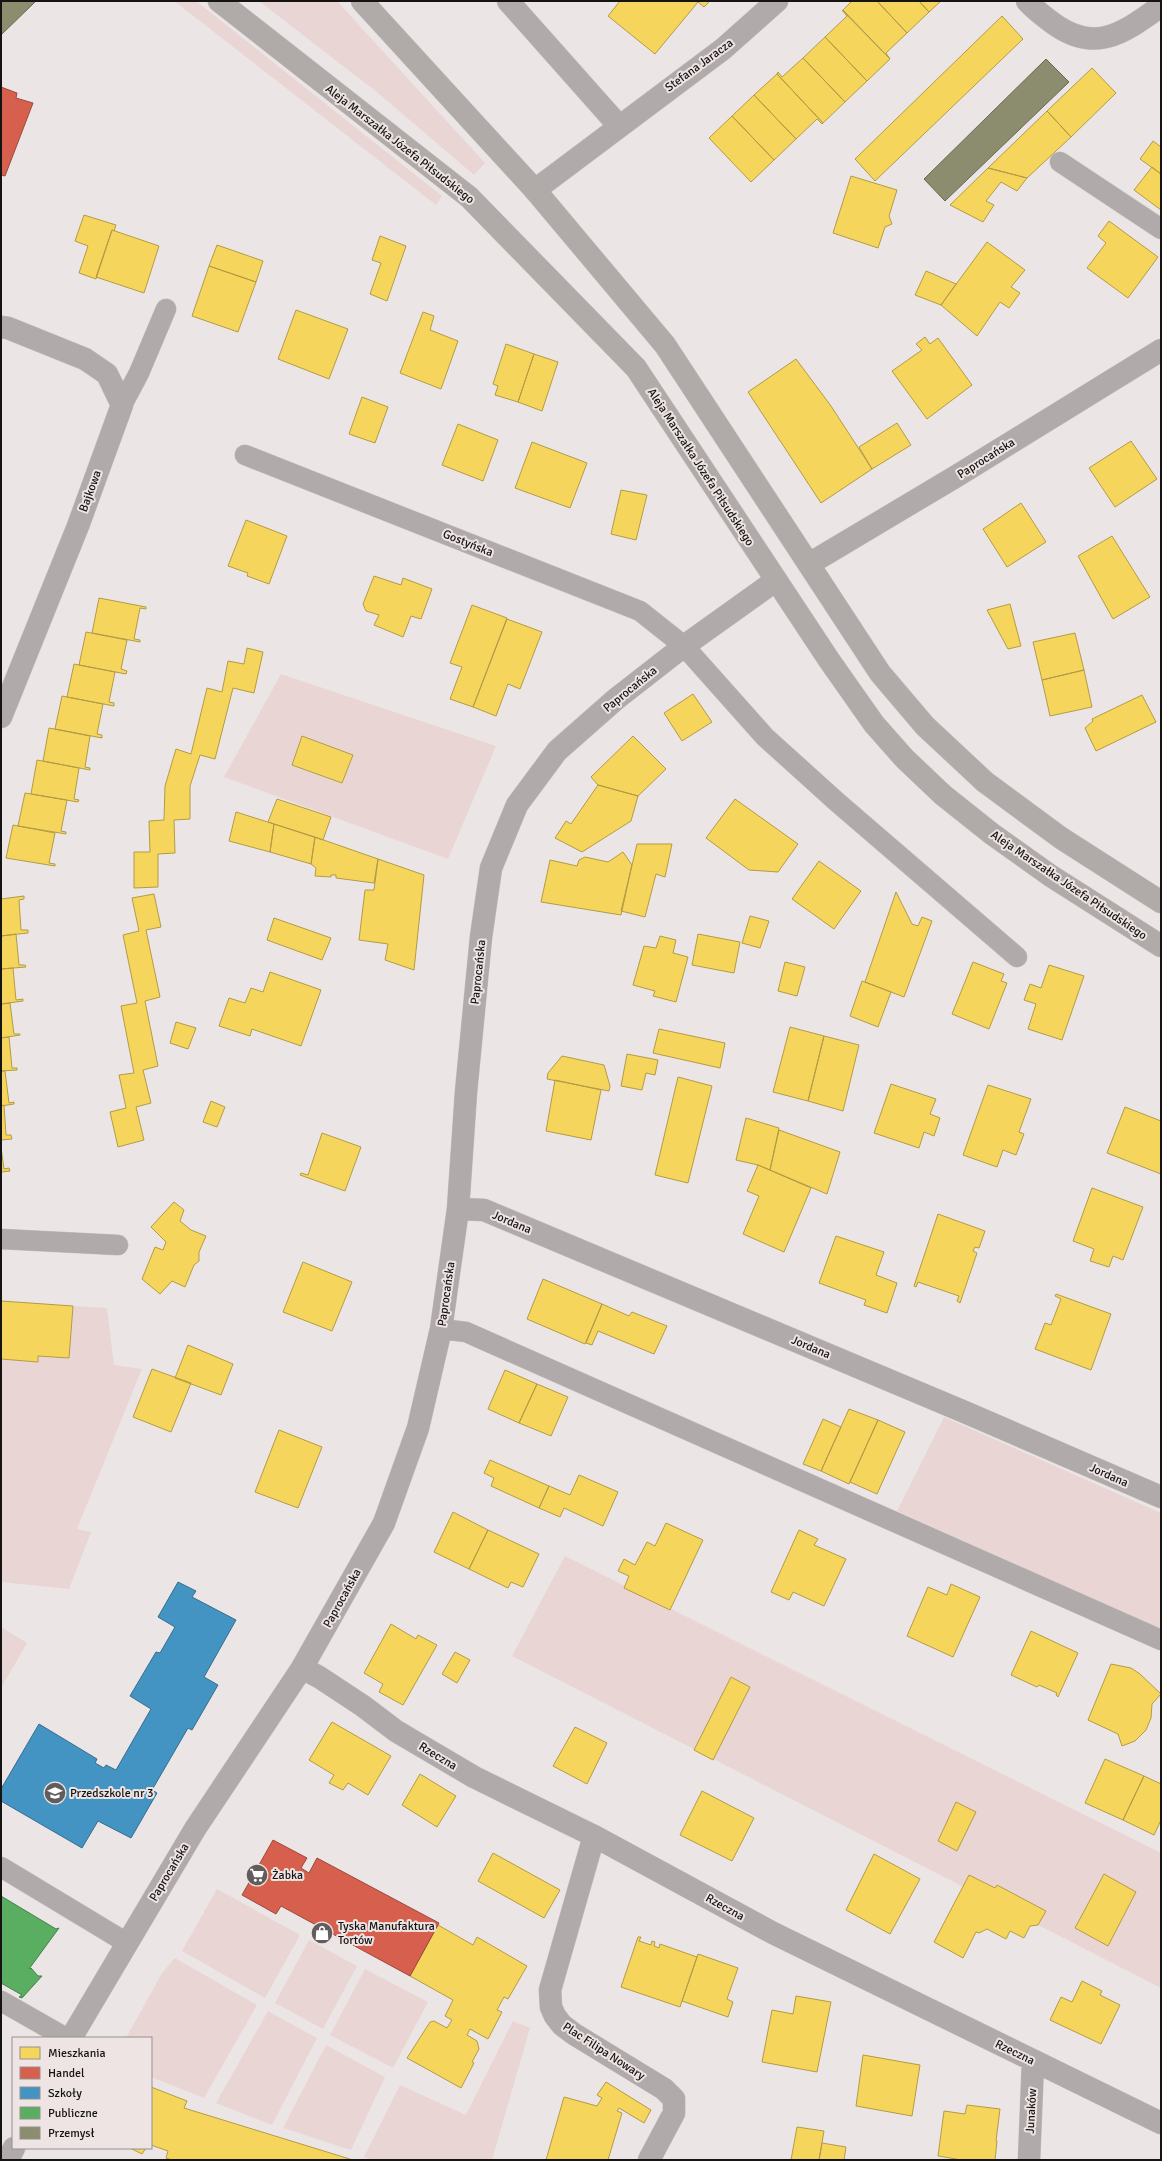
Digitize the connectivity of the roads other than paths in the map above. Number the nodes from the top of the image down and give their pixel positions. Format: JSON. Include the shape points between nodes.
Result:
{"nodes":[{"id":1,"x":219,"y":1,"type":"edge"},
{"id":2,"x":362,"y":1,"type":"edge"},
{"id":3,"x":508,"y":1,"type":"edge"},
{"id":4,"x":777,"y":1,"type":"edge"},
{"id":5,"x":1027,"y":1,"type":"edge"},
{"id":6,"x":1161,"y":6,"type":"edge"},
{"id":7,"x":619,"y":126,"type":"junction"},
{"id":8,"x":1060,"y":162,"type":"dead end"},
{"id":9,"x":535,"y":190,"type":"junction"},
{"id":10,"x":1161,"y":229,"type":"edge"},
{"id":11,"x":166,"y":309,"type":"dead end"},
{"id":12,"x":1,"y":327,"type":"edge"},
{"id":13,"x":1161,"y":350,"type":"edge"},
{"id":14,"x":122,"y":404,"type":"junction"},
{"id":15,"x":245,"y":455,"type":"dead end"},
{"id":16,"x":808,"y":564,"type":"junction"},
{"id":17,"x":776,"y":581,"type":"junction"},
{"id":18,"x":684,"y":646,"type":"junction"},
{"id":19,"x":1,"y":717,"type":"edge"},
{"id":20,"x":1161,"y":902,"type":"edge"},
{"id":21,"x":1161,"y":946,"type":"edge"},
{"id":22,"x":1017,"y":957,"type":"dead end"},
{"id":23,"x":458,"y":1209,"type":"junction"},
{"id":24,"x":1,"y":1239,"type":"edge"},
{"id":25,"x":118,"y":1245,"type":"dead end"},
{"id":26,"x":441,"y":1329,"type":"junction"},
{"id":27,"x":1161,"y":1497,"type":"edge"},
{"id":28,"x":1161,"y":1640,"type":"edge"},
{"id":29,"x":302,"y":1668,"type":"junction"},
{"id":30,"x":594,"y":1836,"type":"junction"},
{"id":31,"x":1,"y":1867,"type":"edge"},
{"id":32,"x":127,"y":1943,"type":"junction"},
{"id":33,"x":1,"y":2001,"type":"edge"},
{"id":34,"x":64,"y":2037,"type":"edge"},
{"id":35,"x":72,"y":2037,"type":"edge"},
{"id":36,"x":1033,"y":2061,"type":"junction"},
{"id":37,"x":1161,"y":2123,"type":"edge"},
{"id":38,"x":14,"y":2149,"type":"edge"},
{"id":39,"x":8,"y":2160,"type":"edge"},
{"id":40,"x":649,"y":2160,"type":"edge"},
{"id":41,"x":1029,"y":2160,"type":"edge"}],
"edges":[{"from":1,"to":17,"type":"main road","name":"Aleja Marszałka Józefa Piłsudskiego","via":[[469,197],[636,368]]},
{"from":2,"to":9,"type":"main road"},
{"from":3,"to":7,"type":"street"},
{"from":4,"to":7,"type":"street","name":"Stefana Jaracza","via":[[723,49]]},
{"from":5,"to":6,"type":"street","via":[[1060,29],[1089,40],[1112,36]]},
{"from":7,"to":9,"type":"street","name":"Stefana Jaracza"},
{"from":8,"to":10,"type":"lane"},
{"from":9,"to":16,"type":"main road","via":[[665,345]]},
{"from":11,"to":14,"type":"lane","via":[[139,373]]},
{"from":12,"to":14,"type":"street","via":[[85,359],[107,374]]},
{"from":13,"to":16,"type":"street","name":"Paprocańska"},
{"from":14,"to":19,"type":"street","name":"Bajkowa","via":[[78,526]]},
{"from":15,"to":18,"type":"lane","name":"Gostyńska","via":[[640,611]]},
{"from":16,"to":20,"type":"main road","via":[[880,673],[925,726],[985,782],[1061,838]]},
{"from":17,"to":18,"type":"street","name":"Paprocańska"},
{"from":17,"to":21,"type":"main road","name":"Aleja Marszałka Józefa Piłsudskiego","via":[[874,724],[905,759],[992,834],[1044,871]]},
{"from":18,"to":22,"type":"lane","name":"Gostyńska","via":[[765,737]]},
{"from":18,"to":23,"type":"street","name":"Paprocańska","via":[[616,699],[557,751],[517,806],[491,868],[481,936]]},
{"from":23,"to":26,"type":"street","name":"Paprocańska"},
{"from":23,"to":27,"type":"street","name":"Jordana","via":[[484,1210]]},
{"from":24,"to":25,"type":"lane"},
{"from":26,"to":28,"type":"lane","via":[[466,1332]]},
{"from":26,"to":29,"type":"street","name":"Paprocańska","via":[[418,1428],[384,1523]]},
{"from":29,"to":30,"type":"street","name":"Rzeczna","via":[[396,1731],[451,1764]]},
{"from":29,"to":32,"type":"street","name":"Paprocańska","via":[[195,1830]]},
{"from":30,"to":36,"type":"street","name":"Rzeczna","via":[[773,1933]]},
{"from":30,"to":40,"type":"street","name":"Plac Filipa Nowary","via":[[551,1981],[551,2007],[555,2016],[568,2030],[664,2089],[674,2099],[674,2113]]},
{"from":31,"to":32,"type":"lane"},
{"from":32,"to":35,"type":"street","name":"Paprocańska"},
{"from":33,"to":34,"type":"lane"},
{"from":36,"to":37,"type":"street","name":"Rzeczna"},
{"from":36,"to":41,"type":"street","name":"Junaków"},
{"from":38,"to":39,"type":"street"}]}
